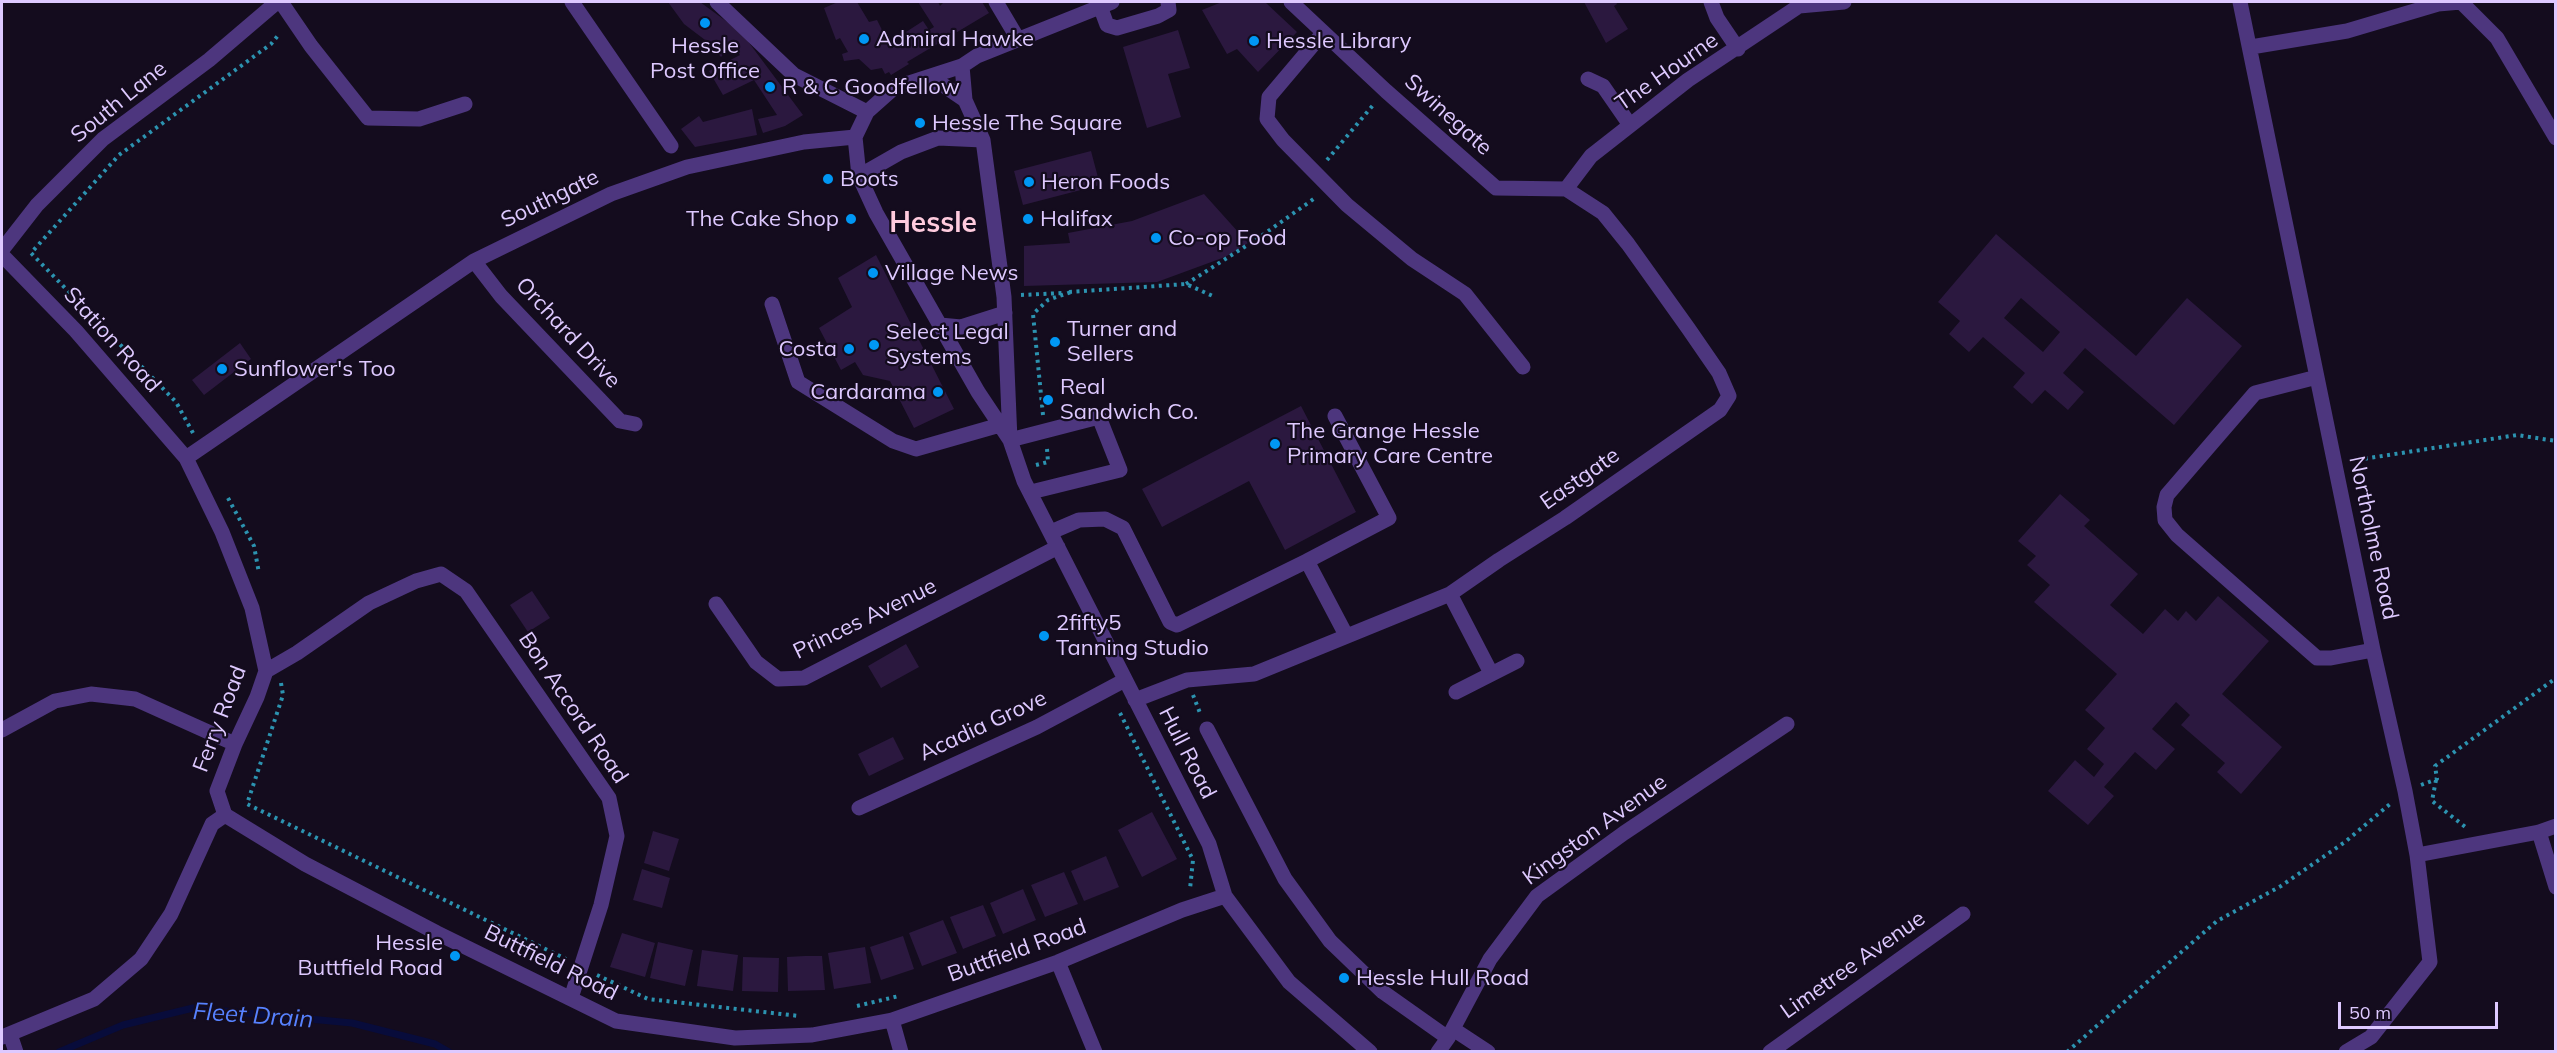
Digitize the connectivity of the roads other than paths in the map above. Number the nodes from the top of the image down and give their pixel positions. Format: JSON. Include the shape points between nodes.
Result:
{"nodes":[{"id":1,"x":279,"y":2,"type":"edge"},
{"id":2,"x":572,"y":2,"type":"edge"},
{"id":3,"x":717,"y":2,"type":"edge"},
{"id":4,"x":996,"y":2,"type":"edge"},
{"id":5,"x":1168,"y":2,"type":"edge"},
{"id":6,"x":1291,"y":2,"type":"edge"},
{"id":7,"x":1711,"y":2,"type":"edge"},
{"id":8,"x":1844,"y":2,"type":"edge"},
{"id":9,"x":2240,"y":2,"type":"edge"},
{"id":10,"x":1106,"y":4,"type":"edge"},
{"id":11,"x":1802,"y":4,"type":"edge"},
{"id":12,"x":1323,"y":33,"type":"junction"},
{"id":13,"x":1018,"y":39,"type":"junction"},
{"id":14,"x":2251,"y":47,"type":"junction"},
{"id":15,"x":1738,"y":49,"type":"junction"},
{"id":16,"x":962,"y":66,"type":"junction"},
{"id":17,"x":1588,"y":79,"type":"dead end"},
{"id":18,"x":908,"y":83,"type":"junction"},
{"id":19,"x":965,"y":100,"type":"junction"},
{"id":20,"x":465,"y":104,"type":"dead end"},
{"id":21,"x":867,"y":112,"type":"junction"},
{"id":22,"x":1630,"y":125,"type":"junction"},
{"id":23,"x":855,"y":137,"type":"junction"},
{"id":24,"x":2556,"y":138,"type":"edge"},
{"id":25,"x":983,"y":140,"type":"junction"},
{"id":26,"x":671,"y":146,"type":"dead end"},
{"id":27,"x":859,"y":176,"type":"junction"},
{"id":28,"x":1566,"y":189,"type":"junction"},
{"id":29,"x":2,"y":250,"type":"edge"},
{"id":30,"x":2,"y":255,"type":"edge"},
{"id":31,"x":474,"y":261,"type":"junction"},
{"id":32,"x":772,"y":304,"type":"dead end"},
{"id":33,"x":1005,"y":314,"type":"junction"},
{"id":34,"x":940,"y":325,"type":"junction"},
{"id":35,"x":1523,"y":367,"type":"dead end"},
{"id":36,"x":2318,"y":378,"type":"junction"},
{"id":37,"x":1335,"y":416,"type":"dead end"},
{"id":38,"x":635,"y":424,"type":"dead end"},
{"id":39,"x":1000,"y":425,"type":"junction"},
{"id":40,"x":1010,"y":440,"type":"junction"},
{"id":41,"x":186,"y":458,"type":"junction"},
{"id":42,"x":1031,"y":492,"type":"junction"},
{"id":43,"x":1051,"y":532,"type":"junction"},
{"id":44,"x":1058,"y":547,"type":"junction"},
{"id":45,"x":1307,"y":561,"type":"junction"},
{"id":46,"x":1450,"y":594,"type":"junction"},
{"id":47,"x":716,"y":604,"type":"dead end"},
{"id":48,"x":1347,"y":636,"type":"junction"},
{"id":49,"x":2373,"y":650,"type":"junction"},
{"id":50,"x":1517,"y":661,"type":"dead end"},
{"id":51,"x":272,"y":671,"type":"junction"},
{"id":52,"x":1491,"y":673,"type":"junction"},
{"id":53,"x":1125,"y":680,"type":"junction"},
{"id":54,"x":1456,"y":693,"type":"dead end"},
{"id":55,"x":1135,"y":700,"type":"junction"},
{"id":56,"x":1787,"y":724,"type":"dead end"},
{"id":57,"x":1207,"y":729,"type":"road end"},
{"id":58,"x":2,"y":730,"type":"edge"},
{"id":59,"x":234,"y":744,"type":"junction"},
{"id":60,"x":859,"y":808,"type":"dead end"},
{"id":61,"x":225,"y":815,"type":"junction"},
{"id":62,"x":2556,"y":826,"type":"edge"},
{"id":63,"x":2540,"y":832,"type":"junction"},
{"id":64,"x":2417,"y":855,"type":"junction"},
{"id":65,"x":2556,"y":887,"type":"edge"},
{"id":66,"x":1225,"y":896,"type":"junction"},
{"id":67,"x":1963,"y":914,"type":"dead end"},
{"id":68,"x":1059,"y":962,"type":"junction"},
{"id":69,"x":571,"y":998,"type":"junction"},
{"id":70,"x":892,"y":1020,"type":"junction"},
{"id":71,"x":1450,"y":1034,"type":"junction"},
{"id":72,"x":11,"y":1042,"type":"edge"},
{"id":73,"x":901,"y":1052,"type":"edge"},
{"id":74,"x":1095,"y":1052,"type":"edge"},
{"id":75,"x":1370,"y":1052,"type":"edge"},
{"id":76,"x":1438,"y":1052,"type":"edge"},
{"id":77,"x":1488,"y":1052,"type":"edge"},
{"id":78,"x":1770,"y":1052,"type":"edge"},
{"id":79,"x":2346,"y":1052,"type":"edge"}],
"edges":[{"from":1,"to":20,"type":"street","via":[[368,118],[419,119]]},
{"from":1,"to":29,"type":"street","name":"South Lane","via":[[104,139],[37,205]]},
{"from":2,"to":26,"type":"street"},
{"from":3,"to":21,"type":"street","via":[[794,75]]},
{"from":4,"to":13,"type":"street"},
{"from":5,"to":10,"type":"street","via":[[1169,10],[1158,16],[1117,28],[1107,25]]},
{"from":6,"to":12,"type":"street","name":"Swinegate"},
{"from":7,"to":15,"type":"street"},
{"from":8,"to":11,"type":"street"},
{"from":9,"to":14,"type":"street","name":"Northolme Road"},
{"from":10,"to":13,"type":"street"},
{"from":11,"to":15,"type":"street","name":"The Hourne"},
{"from":12,"to":28,"type":"street","name":"Swinegate","via":[[1496,188]]},
{"from":12,"to":35,"type":"street","via":[[1269,97],[1268,118],[1283,140],[1329,187],[1412,259],[1465,294]]},
{"from":13,"to":16,"type":"street"},
{"from":14,"to":24,"type":"street","via":[[2347,31],[2438,3],[2461,2],[2497,38]]},
{"from":14,"to":36,"type":"street","name":"Northolme Road"},
{"from":15,"to":22,"type":"street","name":"The Hourne","via":[[1688,80]]},
{"from":16,"to":18,"type":"street"},
{"from":16,"to":19,"type":"street"},
{"from":17,"to":22,"type":"street","via":[[1603,86]]},
{"from":18,"to":19,"type":"street","via":[[943,85]]},
{"from":18,"to":21,"type":"street","via":[[894,88]]},
{"from":19,"to":25,"type":"street"},
{"from":21,"to":23,"type":"street"},
{"from":22,"to":28,"type":"street","name":"The Hourne","via":[[1591,156]]},
{"from":23,"to":27,"type":"street"},
{"from":23,"to":31,"type":"street","name":"Southgate","via":[[804,142],[687,167],[611,194]]},
{"from":25,"to":27,"type":"street","via":[[938,138],[901,152]]},
{"from":25,"to":33,"type":"street"},
{"from":27,"to":34,"type":"street"},
{"from":28,"to":46,"type":"street","name":"Eastgate","via":[[1603,213],[1628,244],[1719,374],[1729,396],[1720,410]]},
{"from":30,"to":41,"type":"street","name":"Station Road","via":[[76,331]]},
{"from":31,"to":38,"type":"street","name":"Orchard Drive","via":[[501,296],[620,421]]},
{"from":31,"to":41,"type":"street","name":"Southgate"},
{"from":32,"to":39,"type":"street","via":[[798,382],[893,441],[916,449]]},
{"from":33,"to":34,"type":"street","via":[[961,327]]},
{"from":33,"to":40,"type":"street"},
{"from":34,"to":39,"type":"street"},
{"from":36,"to":49,"type":"street","name":"Northolme Road"},
{"from":36,"to":49,"type":"street","via":[[2255,393],[2167,495],[2163,507],[2165,520],[2177,535],[2317,658]]},
{"from":37,"to":45,"type":"street","via":[[1389,518]]},
{"from":39,"to":40,"type":"street"},
{"from":40,"to":42,"type":"street","name":"Hull Road"},
{"from":40,"to":42,"type":"street","via":[[1099,417],[1120,470]]},
{"from":41,"to":51,"type":"street","name":"Ferry Road","via":[[222,532]]},
{"from":42,"to":43,"type":"street","name":"Hull Road"},
{"from":43,"to":44,"type":"street","name":"Hull Road"},
{"from":43,"to":45,"type":"street","via":[[1079,520],[1105,519],[1123,528],[1170,622],[1178,625]]},
{"from":44,"to":47,"type":"street","name":"Princes Avenue","via":[[804,678],[778,679],[756,662]]},
{"from":44,"to":53,"type":"street","name":"Hull Road"},
{"from":45,"to":48,"type":"street"},
{"from":46,"to":48,"type":"street","name":"Eastgate"},
{"from":46,"to":52,"type":"street"},
{"from":48,"to":55,"type":"street","name":"Eastgate","via":[[1254,674],[1187,680]]},
{"from":49,"to":64,"type":"street","name":"Northolme Road"},
{"from":50,"to":52,"type":"street"},
{"from":51,"to":59,"type":"street","name":"Ferry Road"},
{"from":51,"to":69,"type":"street","name":"Bon Accord Road","via":[[369,603],[416,581],[441,574],[466,591],[609,798],[617,836],[601,905]]},
{"from":52,"to":54,"type":"street"},
{"from":53,"to":55,"type":"street","name":"Hull Road"},
{"from":53,"to":60,"type":"street","name":"Acadia Grove","via":[[1037,727]]},
{"from":55,"to":66,"type":"street","name":"Hull Road","via":[[1209,844]]},
{"from":56,"to":71,"type":"street","name":"Kingston Avenue","via":[[1537,896],[1490,960]]},
{"from":57,"to":71,"type":"street","via":[[1285,879],[1330,941],[1383,992]]},
{"from":58,"to":59,"type":"street","via":[[55,701],[91,694],[135,699]]},
{"from":59,"to":61,"type":"street","name":"Ferry Road","via":[[217,791]]},
{"from":61,"to":69,"type":"street","name":"Buttfield Road","via":[[315,870]]},
{"from":61,"to":72,"type":"street","via":[[212,824],[171,914],[141,959],[94,999]]},
{"from":62,"to":63,"type":"street"},
{"from":63,"to":64,"type":"street"},
{"from":63,"to":65,"type":"street"},
{"from":64,"to":79,"type":"street","name":"Northolme Road","via":[[2430,962],[2370,1037]]},
{"from":66,"to":68,"type":"street","name":"Buttfield Road"},
{"from":66,"to":75,"type":"street","name":"Hull Road","via":[[1289,981]]},
{"from":67,"to":78,"type":"street","name":"Limetree Avenue"},
{"from":68,"to":70,"type":"street","name":"Buttfield Road"},
{"from":68,"to":74,"type":"street"},
{"from":69,"to":70,"type":"street","name":"Buttfield Road","via":[[616,1020],[735,1038],[812,1035]]},
{"from":70,"to":73,"type":"street"},
{"from":71,"to":76,"type":"street","name":"Kingston Avenue"},
{"from":71,"to":77,"type":"street"}]}
